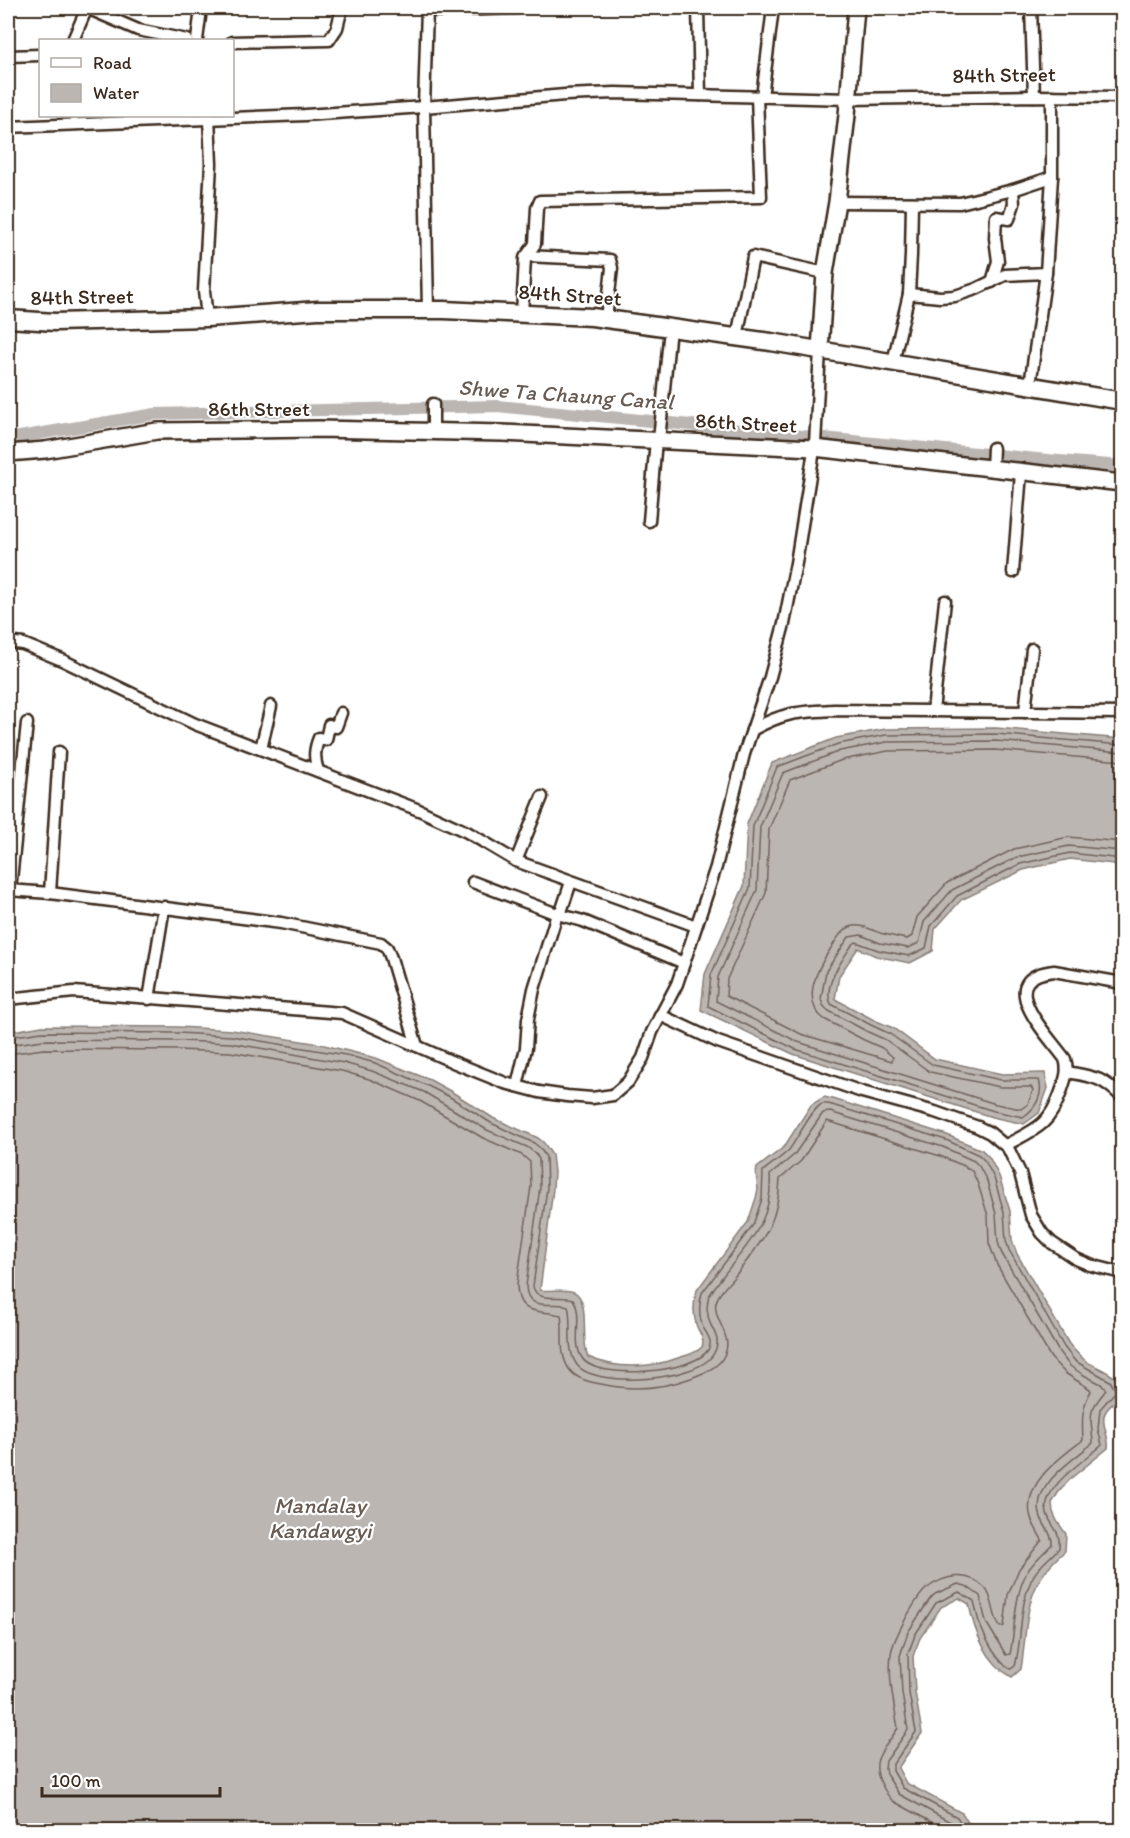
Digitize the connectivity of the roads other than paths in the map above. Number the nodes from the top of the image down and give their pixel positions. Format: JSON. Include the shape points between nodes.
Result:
{"nodes":[{"id":1,"x":87,"y":8,"type":"edge"},
{"id":2,"x":200,"y":8,"type":"edge"},
{"id":3,"x":342,"y":8,"type":"edge"},
{"id":4,"x":517,"y":8,"type":"edge"},
{"id":5,"x":698,"y":8,"type":"edge"},
{"id":6,"x":773,"y":8,"type":"edge"},
{"id":7,"x":856,"y":8,"type":"edge"},
{"id":8,"x":1031,"y":8,"type":"edge"},
{"id":9,"x":427,"y":9,"type":"edge"},
{"id":10,"x":73,"y":39,"type":"edge"},
{"id":11,"x":182,"y":39,"type":"edge"},
{"id":12,"x":196,"y":39,"type":"edge"},
{"id":13,"x":234,"y":42,"type":"edge"},
{"id":14,"x":39,"y":55,"type":"edge"},
{"id":15,"x":8,"y":56,"type":"edge"},
{"id":16,"x":700,"y":95,"type":"junction"},
{"id":17,"x":1034,"y":96,"type":"junction"},
{"id":18,"x":1052,"y":96,"type":"junction"},
{"id":19,"x":760,"y":97,"type":"junction"},
{"id":20,"x":1122,"y":97,"type":"edge"},
{"id":21,"x":849,"y":99,"type":"junction"},
{"id":22,"x":424,"y":107,"type":"junction"},
{"id":23,"x":234,"y":116,"type":"edge"},
{"id":24,"x":210,"y":117,"type":"edge"},
{"id":25,"x":8,"y":127,"type":"edge"},
{"id":26,"x":1052,"y":177,"type":"junction"},
{"id":27,"x":1013,"y":190,"type":"junction"},
{"id":28,"x":837,"y":202,"type":"junction"},
{"id":29,"x":912,"y":202,"type":"junction"},
{"id":30,"x":526,"y":256,"type":"junction"},
{"id":31,"x":825,"y":273,"type":"junction"},
{"id":32,"x":1046,"y":273,"type":"junction"},
{"id":33,"x":992,"y":282,"type":"junction"},
{"id":34,"x":909,"y":294,"type":"junction"},
{"id":35,"x":428,"y":310,"type":"junction"},
{"id":36,"x":522,"y":314,"type":"junction"},
{"id":37,"x":207,"y":318,"type":"junction"},
{"id":38,"x":8,"y":319,"type":"edge"},
{"id":39,"x":606,"y":319,"type":"junction"},
{"id":40,"x":670,"y":328,"type":"junction"},
{"id":41,"x":737,"y":337,"type":"junction"},
{"id":42,"x":820,"y":350,"type":"junction"},
{"id":43,"x":893,"y":362,"type":"junction"},
{"id":44,"x":1030,"y":385,"type":"junction"},
{"id":45,"x":1122,"y":401,"type":"edge"},
{"id":46,"x":433,"y":404,"type":"dead end"},
{"id":47,"x":433,"y":432,"type":"junction"},
{"id":48,"x":658,"y":437,"type":"junction"},
{"id":49,"x":814,"y":446,"type":"junction"},
{"id":50,"x":993,"y":448,"type":"dead end"},
{"id":51,"x":8,"y":453,"type":"edge"},
{"id":52,"x":992,"y":465,"type":"junction"},
{"id":53,"x":1021,"y":472,"type":"junction"},
{"id":54,"x":1122,"y":483,"type":"edge"},
{"id":55,"x":649,"y":520,"type":"dead end"},
{"id":56,"x":1013,"y":572,"type":"dead end"},
{"id":57,"x":945,"y":601,"type":"dead end"},
{"id":58,"x":8,"y":642,"type":"edge"},
{"id":59,"x":1032,"y":649,"type":"dead end"},
{"id":60,"x":271,"y":706,"type":"dead end"},
{"id":61,"x":933,"y":711,"type":"junction"},
{"id":62,"x":1025,"y":712,"type":"junction"},
{"id":63,"x":341,"y":713,"type":"dead end"},
{"id":64,"x":1122,"y":713,"type":"edge"},
{"id":65,"x":27,"y":723,"type":"dead end"},
{"id":66,"x":752,"y":730,"type":"junction"},
{"id":67,"x":261,"y":748,"type":"junction"},
{"id":68,"x":59,"y":752,"type":"dead end"},
{"id":69,"x":318,"y":771,"type":"junction"},
{"id":70,"x":542,"y":797,"type":"dead end"},
{"id":71,"x":516,"y":861,"type":"junction"},
{"id":72,"x":473,"y":882,"type":"dead end"},
{"id":73,"x":571,"y":882,"type":"junction"},
{"id":74,"x":9,"y":890,"type":"edge"},
{"id":75,"x":50,"y":894,"type":"junction"},
{"id":76,"x":164,"y":907,"type":"junction"},
{"id":77,"x":557,"y":914,"type":"junction"},
{"id":78,"x":696,"y":926,"type":"junction"},
{"id":79,"x":684,"y":963,"type":"junction"},
{"id":80,"x":1122,"y":983,"type":"edge"},
{"id":81,"x":8,"y":999,"type":"edge"},
{"id":82,"x":149,"y":999,"type":"junction"},
{"id":83,"x":660,"y":1015,"type":"junction"},
{"id":84,"x":417,"y":1047,"type":"junction"},
{"id":85,"x":1067,"y":1072,"type":"junction"},
{"id":86,"x":517,"y":1086,"type":"junction"},
{"id":87,"x":1122,"y":1096,"type":"edge"},
{"id":88,"x":1006,"y":1145,"type":"junction"},
{"id":89,"x":1122,"y":1273,"type":"edge"}],
"edges":[{"from":1,"to":10,"type":"street"},
{"from":1,"to":11,"type":"street","via":[[138,30]]},
{"from":2,"to":12,"type":"street"},
{"from":3,"to":13,"type":"street","via":[[329,40]]},
{"from":4,"to":9,"type":"street"},
{"from":5,"to":16,"type":"street"},
{"from":6,"to":19,"type":"street"},
{"from":7,"to":21,"type":"main road"},
{"from":8,"to":17,"type":"street"},
{"from":9,"to":22,"type":"street"},
{"from":14,"to":15,"type":"street"},
{"from":16,"to":19,"type":"street","name":"84th Street"},
{"from":16,"to":22,"type":"street","name":"84th Street","via":[[565,95]]},
{"from":17,"to":18,"type":"street","name":"84th Street"},
{"from":17,"to":21,"type":"street","name":"84th Street"},
{"from":18,"to":20,"type":"street","name":"84th Street"},
{"from":18,"to":26,"type":"street"},
{"from":19,"to":21,"type":"street","name":"84th Street"},
{"from":19,"to":30,"type":"street","via":[[761,197],[540,201],[535,244]]},
{"from":21,"to":28,"type":"main road"},
{"from":22,"to":23,"type":"street","name":"84th Street"},
{"from":22,"to":35,"type":"street"},
{"from":24,"to":25,"type":"street","name":"84th Street"},
{"from":24,"to":37,"type":"street","via":[[204,291]]},
{"from":26,"to":27,"type":"street"},
{"from":26,"to":32,"type":"street"},
{"from":27,"to":29,"type":"street","via":[[960,203]]},
{"from":27,"to":33,"type":"street","via":[[1009,219],[996,217],[998,261]]},
{"from":28,"to":29,"type":"street"},
{"from":28,"to":31,"type":"main road"},
{"from":29,"to":34,"type":"street"},
{"from":30,"to":36,"type":"street"},
{"from":30,"to":39,"type":"street","via":[[610,260]]},
{"from":31,"to":41,"type":"street","via":[[753,257]]},
{"from":31,"to":42,"type":"main road"},
{"from":32,"to":33,"type":"street","via":[[1005,275]]},
{"from":32,"to":44,"type":"street"},
{"from":33,"to":34,"type":"street","via":[[955,296]]},
{"from":34,"to":43,"type":"street"},
{"from":35,"to":36,"type":"main road","name":"84th Street"},
{"from":35,"to":37,"type":"main road","name":"84th Street","via":[[318,310]]},
{"from":36,"to":39,"type":"main road","name":"84th Street"},
{"from":37,"to":38,"type":"main road","name":"84th Street","via":[[55,322]]},
{"from":39,"to":40,"type":"main road","name":"84th Street"},
{"from":40,"to":41,"type":"main road","name":"84th Street"},
{"from":40,"to":48,"type":"street"},
{"from":41,"to":42,"type":"main road","name":"84th Street"},
{"from":42,"to":43,"type":"main road","name":"84th Street"},
{"from":42,"to":49,"type":"street"},
{"from":43,"to":44,"type":"main road","name":"84th Street"},
{"from":44,"to":45,"type":"main road","name":"84th Street"},
{"from":46,"to":47,"type":"street"},
{"from":47,"to":48,"type":"main road","name":"86th Street"},
{"from":47,"to":51,"type":"main road","name":"86th Street","via":[[157,431]]},
{"from":48,"to":49,"type":"main road","name":"86th Street"},
{"from":48,"to":55,"type":"street"},
{"from":49,"to":52,"type":"main road","name":"86th Street"},
{"from":49,"to":66,"type":"street","via":[[784,624]]},
{"from":50,"to":52,"type":"street"},
{"from":52,"to":53,"type":"main road","name":"86th Street"},
{"from":53,"to":54,"type":"main road","name":"86th Street"},
{"from":53,"to":56,"type":"street"},
{"from":57,"to":61,"type":"street"},
{"from":58,"to":67,"type":"street","via":[[62,660],[195,724]]},
{"from":59,"to":62,"type":"street"},
{"from":60,"to":67,"type":"street"},
{"from":61,"to":62,"type":"street"},
{"from":61,"to":66,"type":"street","via":[[791,713]]},
{"from":62,"to":64,"type":"street"},
{"from":63,"to":69,"type":"street","via":[[336,727],[329,725],[326,740],[319,738],[316,745]]},
{"from":65,"to":74,"type":"street"},
{"from":66,"to":78,"type":"street","via":[[721,850]]},
{"from":67,"to":69,"type":"street"},
{"from":68,"to":75,"type":"street"},
{"from":69,"to":71,"type":"street","via":[[419,810]]},
{"from":70,"to":71,"type":"street"},
{"from":71,"to":73,"type":"street"},
{"from":72,"to":77,"type":"street"},
{"from":73,"to":77,"type":"street"},
{"from":73,"to":78,"type":"street"},
{"from":74,"to":75,"type":"street"},
{"from":75,"to":76,"type":"street"},
{"from":76,"to":82,"type":"street"},
{"from":76,"to":84,"type":"street","via":[[281,923],[381,944],[391,958]]},
{"from":77,"to":79,"type":"street"},
{"from":77,"to":86,"type":"street","via":[[534,989]]},
{"from":78,"to":79,"type":"street"},
{"from":79,"to":83,"type":"street"},
{"from":80,"to":85,"type":"street","via":[[1054,971],[1034,976],[1025,986],[1028,1009],[1065,1059]]},
{"from":81,"to":82,"type":"street","via":[[74,992]]},
{"from":82,"to":84,"type":"street","via":[[342,1014]]},
{"from":83,"to":86,"type":"street","via":[[643,1058],[628,1082],[613,1095],[567,1096]]},
{"from":83,"to":88,"type":"street","via":[[718,1042],[978,1127]]},
{"from":84,"to":86,"type":"street"},
{"from":85,"to":87,"type":"street","via":[[1099,1078]]},
{"from":85,"to":88,"type":"street","via":[[1054,1111],[1046,1122]]},
{"from":88,"to":89,"type":"street","via":[[1020,1173],[1031,1215],[1042,1233],[1076,1259]]}]}
